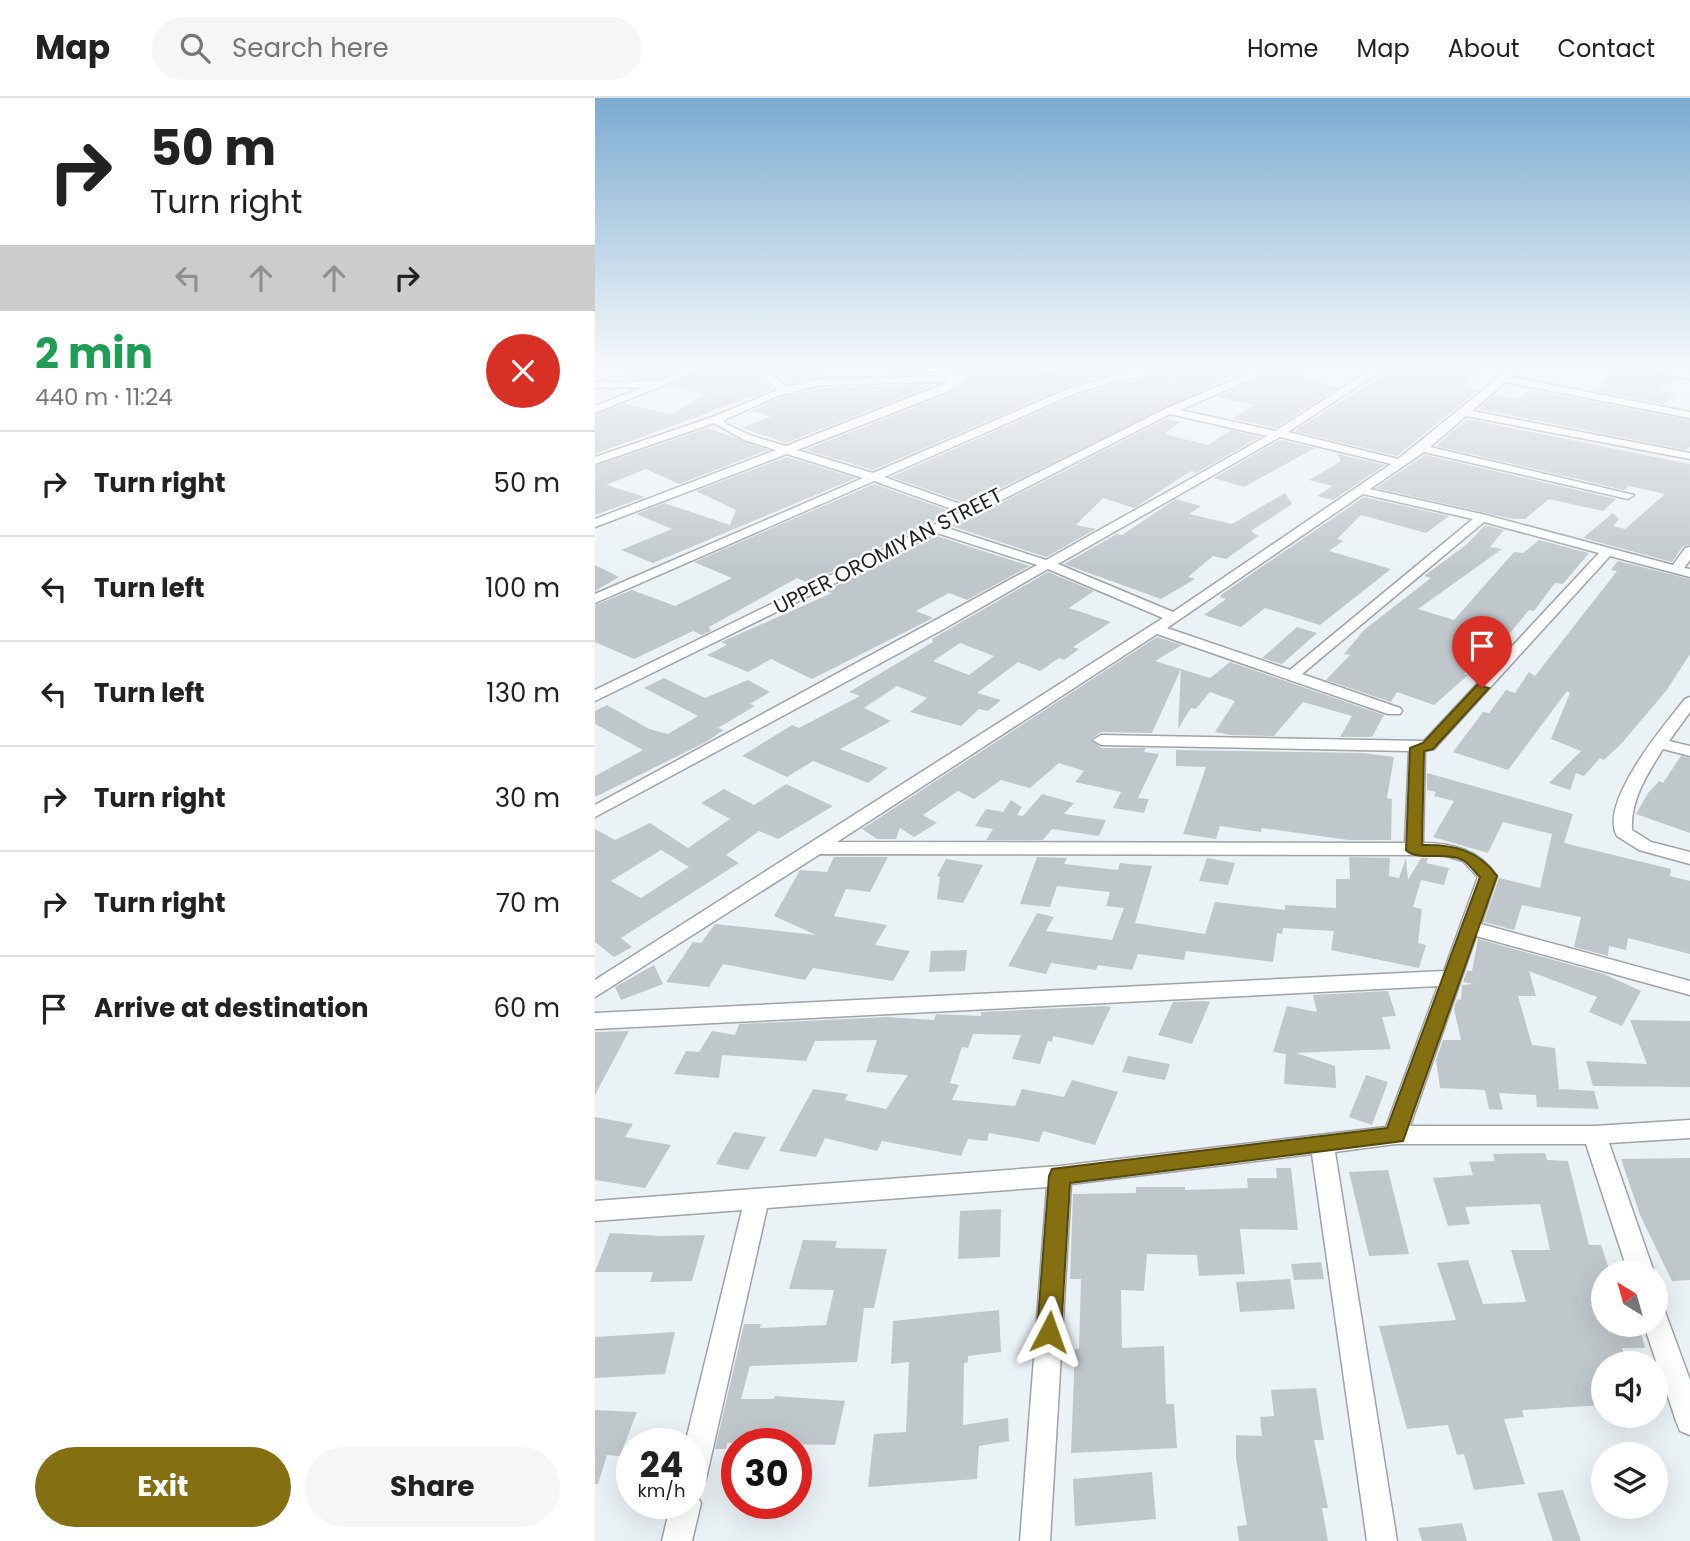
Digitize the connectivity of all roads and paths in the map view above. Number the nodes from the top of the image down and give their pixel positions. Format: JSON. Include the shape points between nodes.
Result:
{"nodes":[{"id":1,"x":666,"y":436,"type":"edge"},
{"id":2,"x":746,"y":436,"type":"edge"},
{"id":3,"x":822,"y":436,"type":"edge"},
{"id":4,"x":970,"y":436,"type":"edge"},
{"id":5,"x":1118,"y":436,"type":"edge"},
{"id":6,"x":1272,"y":436,"type":"edge"},
{"id":7,"x":1286,"y":436,"type":"edge"},
{"id":8,"x":1436,"y":436,"type":"edge"},
{"id":9,"x":1589,"y":436,"type":"edge"},
{"id":10,"x":1422,"y":448,"type":"junction"},
{"id":11,"x":787,"y":450,"type":"junction"},
{"id":12,"x":1690,"y":456,"type":"edge"},
{"id":13,"x":595,"y":461,"type":"edge"},
{"id":14,"x":1399,"y":463,"type":"junction"},
{"id":15,"x":876,"y":478,"type":"junction"},
{"id":16,"x":1361,"y":490,"type":"junction"},
{"id":17,"x":1628,"y":495,"type":"dead end"},
{"id":18,"x":968,"y":511,"type":"junction"},
{"id":19,"x":1482,"y":518,"type":"junction"},
{"id":20,"x":595,"y":523,"type":"edge"},
{"id":21,"x":936,"y":529,"type":"junction"},
{"id":22,"x":1690,"y":551,"type":"edge"},
{"id":23,"x":1607,"y":552,"type":"junction"},
{"id":24,"x":1047,"y":564,"type":"junction"},
{"id":25,"x":1683,"y":571,"type":"edge"},
{"id":26,"x":595,"y":599,"type":"edge"},
{"id":27,"x":1174,"y":617,"type":"junction"},
{"id":28,"x":1156,"y":629,"type":"junction"},
{"id":29,"x":1294,"y":674,"type":"junction"},
{"id":30,"x":595,"y":696,"type":"edge"},
{"id":31,"x":1690,"y":702,"type":"edge"},
{"id":32,"x":1394,"y":711,"type":"dead end"},
{"id":33,"x":1101,"y":740,"type":"dead end"},
{"id":34,"x":1659,"y":743,"type":"junction"},
{"id":35,"x":1417,"y":748,"type":"junction"},
{"id":36,"x":1690,"y":751,"type":"edge"},
{"id":37,"x":595,"y":811,"type":"edge"},
{"id":38,"x":813,"y":848,"type":"junction"},
{"id":39,"x":1414,"y":850,"type":"junction"},
{"id":40,"x":1690,"y":858,"type":"edge"},
{"id":41,"x":1469,"y":927,"type":"junction"},
{"id":42,"x":1449,"y":978,"type":"junction"},
{"id":43,"x":1690,"y":988,"type":"edge"},
{"id":44,"x":595,"y":990,"type":"edge"},
{"id":45,"x":595,"y":1021,"type":"edge"},
{"id":46,"x":1690,"y":1129,"type":"edge"},
{"id":47,"x":1395,"y":1135,"type":"junction"},
{"id":48,"x":1595,"y":1135,"type":"junction"},
{"id":49,"x":1322,"y":1144,"type":"junction"},
{"id":50,"x":1060,"y":1176,"type":"junction"},
{"id":51,"x":757,"y":1199,"type":"junction"},
{"id":52,"x":595,"y":1211,"type":"edge"},
{"id":53,"x":1637,"y":1260,"type":"edge"},
{"id":54,"x":1662,"y":1337,"type":"edge"},
{"id":55,"x":1690,"y":1421,"type":"edge"},
{"id":56,"x":703,"y":1428,"type":"edge"},
{"id":57,"x":682,"y":1519,"type":"edge"},
{"id":58,"x":677,"y":1541,"type":"edge"},
{"id":59,"x":1035,"y":1541,"type":"edge"},
{"id":60,"x":1382,"y":1541,"type":"edge"}],
"edges":[{"from":1,"to":13,"type":"street"},
{"from":2,"to":11,"type":"street"},
{"from":3,"to":11,"type":"street"},
{"from":4,"to":15,"type":"street"},
{"from":5,"to":18,"type":"street","name":"UPPER OROMIYAN STREET"},
{"from":6,"to":24,"type":"street"},
{"from":7,"to":14,"type":"street"},
{"from":8,"to":10,"type":"street"},
{"from":9,"to":12,"type":"street"},
{"from":10,"to":14,"type":"street"},
{"from":10,"to":17,"type":"street"},
{"from":11,"to":15,"type":"street"},
{"from":11,"to":20,"type":"street"},
{"from":14,"to":16,"type":"street"},
{"from":15,"to":18,"type":"street"},
{"from":15,"to":26,"type":"street"},
{"from":16,"to":19,"type":"street"},
{"from":16,"to":27,"type":"street"},
{"from":18,"to":21,"type":"street","name":"UPPER OROMIYAN STREET"},
{"from":19,"to":23,"type":"street"},
{"from":19,"to":29,"type":"street"},
{"from":21,"to":24,"type":"street"},
{"from":21,"to":30,"type":"street","name":"UPPER OROMIYAN STREET"},
{"from":22,"to":25,"type":"street"},
{"from":23,"to":25,"type":"street"},
{"from":23,"to":35,"type":"street","via":[[1428,746]]},
{"from":24,"to":27,"type":"street"},
{"from":24,"to":37,"type":"street"},
{"from":27,"to":28,"type":"street"},
{"from":28,"to":29,"type":"street"},
{"from":28,"to":38,"type":"street"},
{"from":29,"to":32,"type":"street"},
{"from":31,"to":34,"type":"street"},
{"from":33,"to":35,"type":"street"},
{"from":34,"to":36,"type":"street"},
{"from":34,"to":40,"type":"street","via":[[1637,776],[1620,824],[1623,832],[1645,846]]},
{"from":35,"to":39,"type":"street"},
{"from":38,"to":39,"type":"street"},
{"from":38,"to":44,"type":"street"},
{"from":39,"to":41,"type":"street","via":[[1444,849],[1469,857],[1488,876]]},
{"from":41,"to":42,"type":"street"},
{"from":41,"to":43,"type":"street"},
{"from":42,"to":45,"type":"street"},
{"from":42,"to":47,"type":"street"},
{"from":46,"to":48,"type":"street"},
{"from":47,"to":48,"type":"street"},
{"from":47,"to":49,"type":"street"},
{"from":48,"to":53,"type":"street"},
{"from":49,"to":50,"type":"street"},
{"from":49,"to":60,"type":"street"},
{"from":50,"to":51,"type":"street"},
{"from":50,"to":59,"type":"street"},
{"from":51,"to":52,"type":"street"},
{"from":51,"to":56,"type":"street"},
{"from":54,"to":55,"type":"street"},
{"from":57,"to":58,"type":"street"}]}
